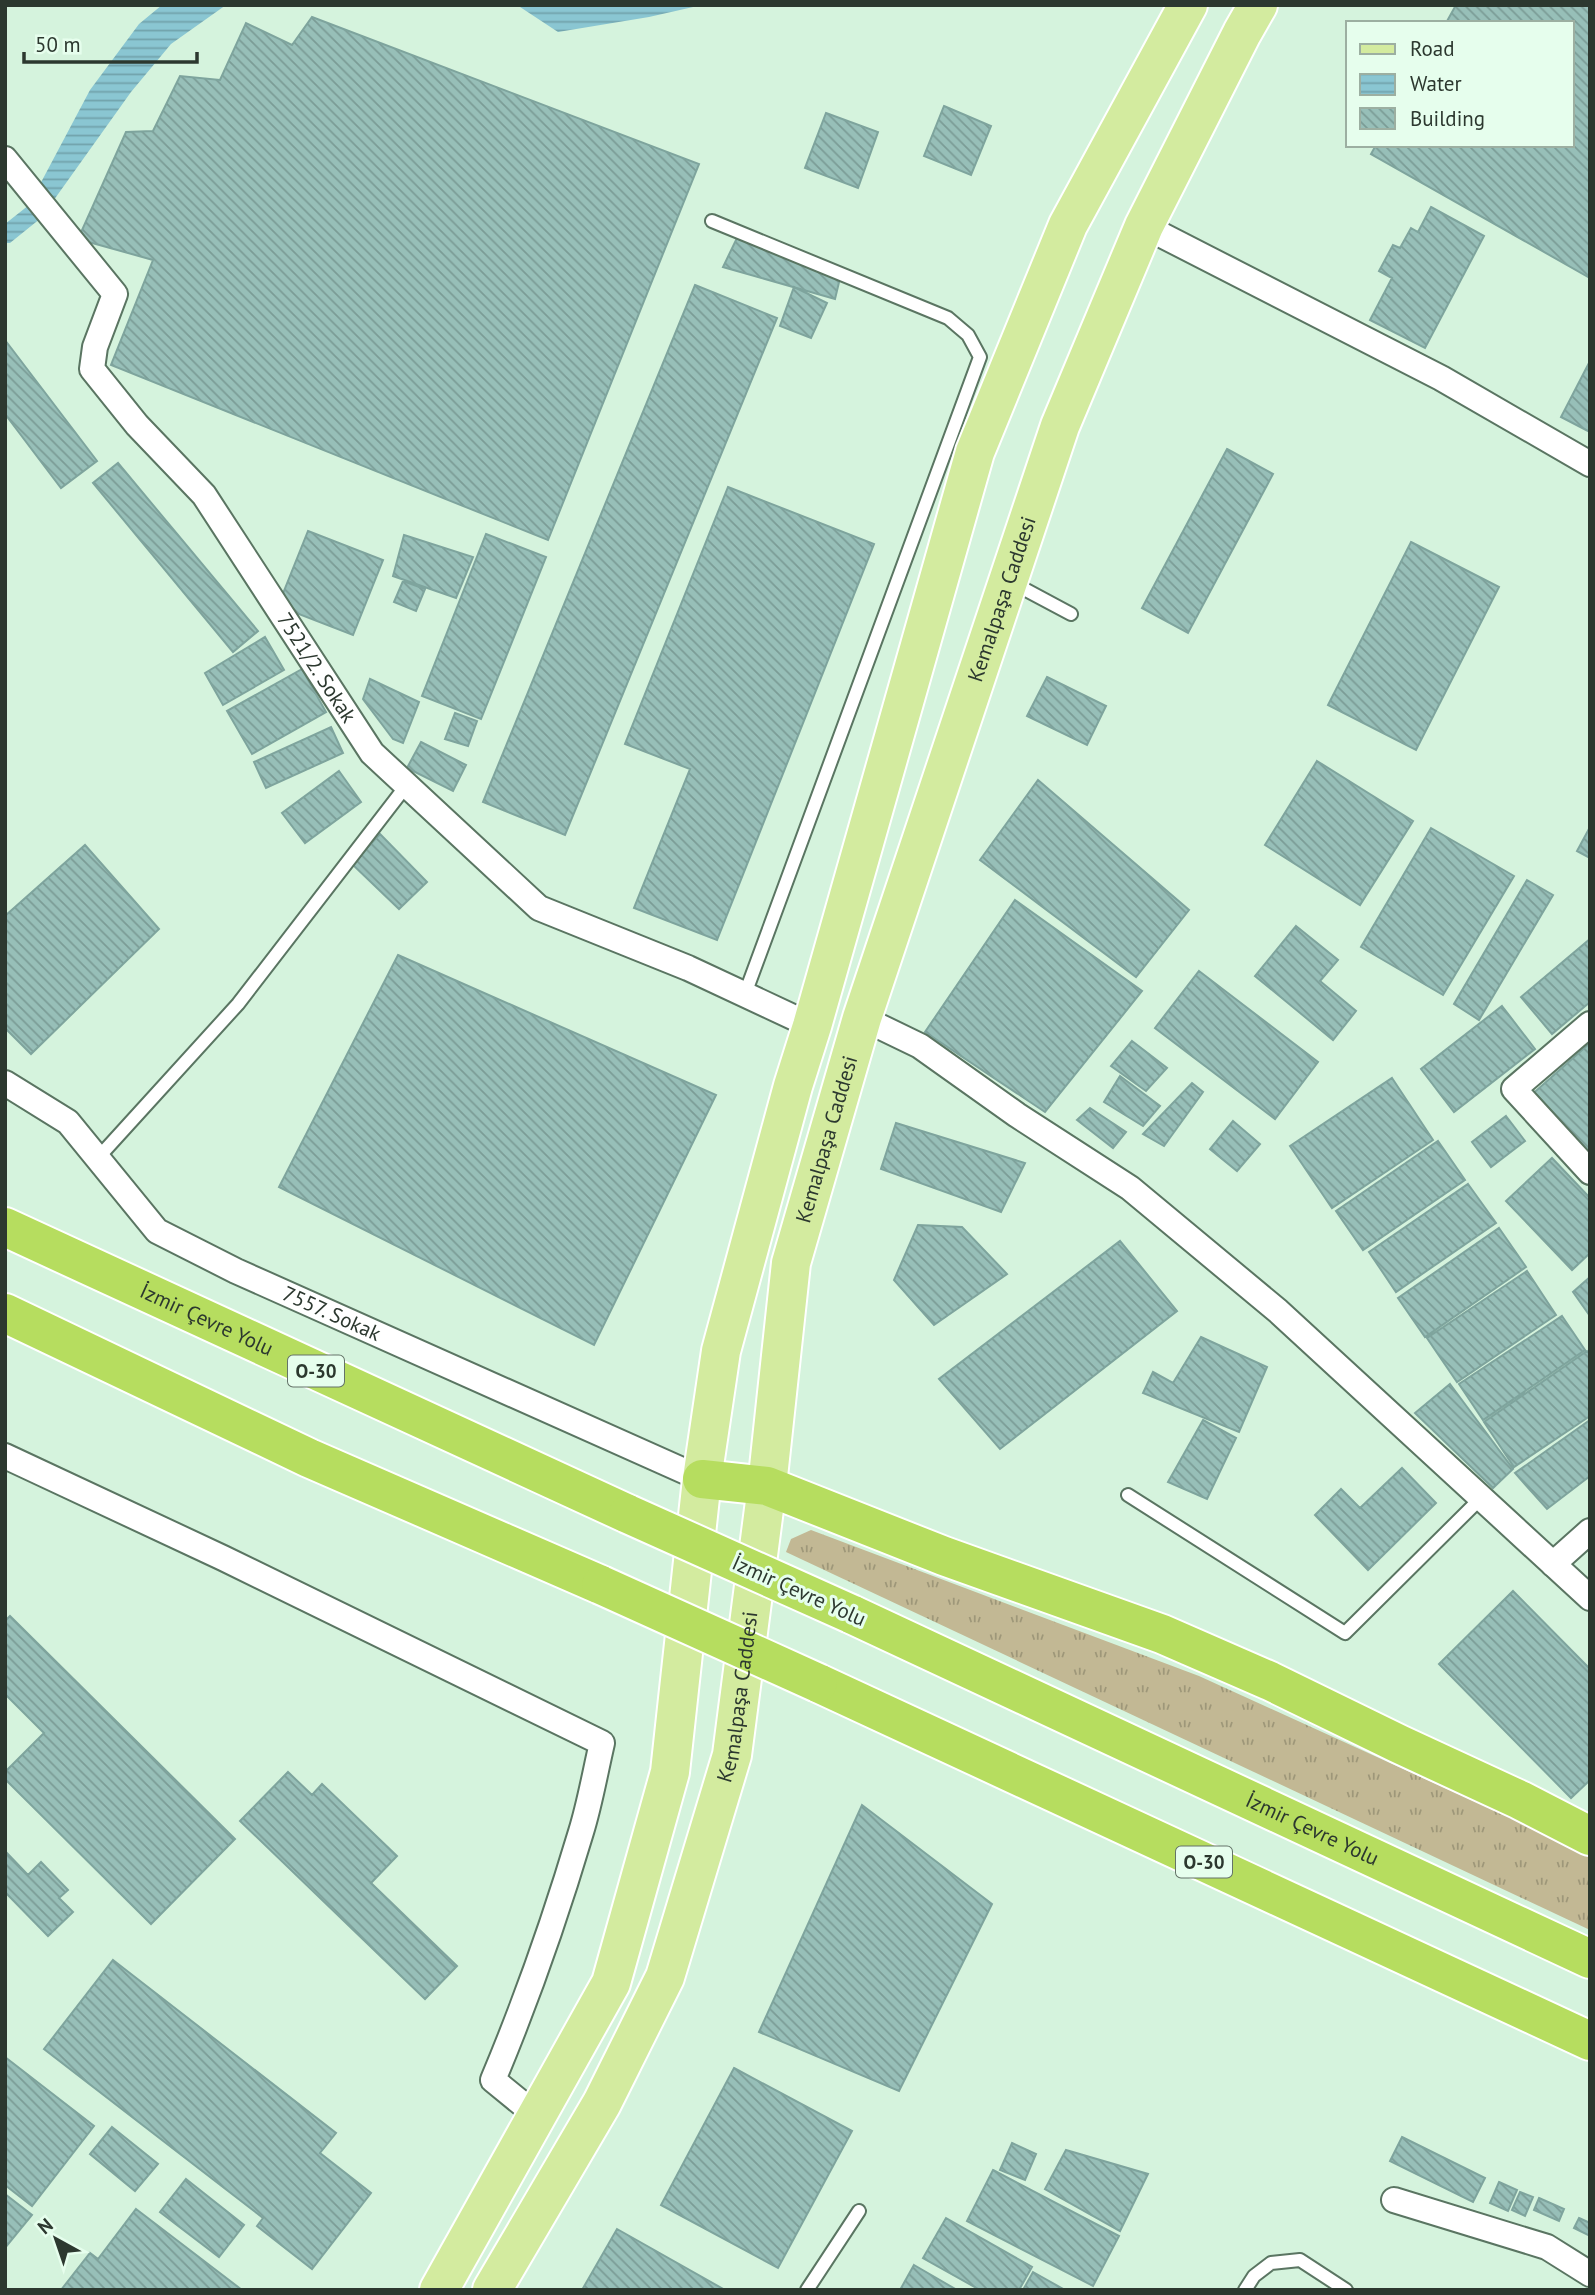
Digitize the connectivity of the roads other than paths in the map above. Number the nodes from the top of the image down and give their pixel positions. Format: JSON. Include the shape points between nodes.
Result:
{"nodes":[{"id":1,"x":1188,"y":5,"type":"edge"},
{"id":2,"x":1258,"y":5,"type":"edge"},
{"id":3,"x":5,"y":159,"type":"edge"},
{"id":4,"x":712,"y":221,"type":"dead end"},
{"id":5,"x":1144,"y":226,"type":"junction"},
{"id":6,"x":1590,"y":464,"type":"edge"},
{"id":7,"x":1007,"y":581,"type":"junction"},
{"id":8,"x":1071,"y":614,"type":"dead end"},
{"id":9,"x":407,"y":786,"type":"junction"},
{"id":10,"x":745,"y":994,"type":"junction"},
{"id":11,"x":862,"y":1018,"type":"junction"},
{"id":12,"x":1590,"y":1024,"type":"edge"},
{"id":13,"x":812,"y":1026,"type":"junction"},
{"id":14,"x":5,"y":1083,"type":"edge"},
{"id":15,"x":97,"y":1159,"type":"junction"},
{"id":16,"x":1590,"y":1172,"type":"edge"},
{"id":17,"x":5,"y":1227,"type":"edge"},
{"id":18,"x":5,"y":1313,"type":"edge"},
{"id":19,"x":5,"y":1456,"type":"edge"},
{"id":20,"x":702,"y":1479,"type":"junction"},
{"id":21,"x":767,"y":1486,"type":"junction"},
{"id":22,"x":1128,"y":1495,"type":"dead end"},
{"id":23,"x":1481,"y":1498,"type":"junction"},
{"id":24,"x":1590,"y":1531,"type":"edge"},
{"id":25,"x":1553,"y":1564,"type":"junction"},
{"id":26,"x":1590,"y":1598,"type":"edge"},
{"id":27,"x":1590,"y":1836,"type":"edge"},
{"id":28,"x":1590,"y":1959,"type":"edge"},
{"id":29,"x":1590,"y":2041,"type":"edge"},
{"id":30,"x":536,"y":2115,"type":"junction"},
{"id":31,"x":1394,"y":2200,"type":"dead end"},
{"id":32,"x":859,"y":2210,"type":"dead end"},
{"id":33,"x":1590,"y":2274,"type":"edge"},
{"id":34,"x":439,"y":2290,"type":"edge"},
{"id":35,"x":492,"y":2290,"type":"edge"},
{"id":36,"x":807,"y":2290,"type":"edge"},
{"id":37,"x":1245,"y":2290,"type":"edge"},
{"id":38,"x":1346,"y":2290,"type":"edge"}],
"edges":[{"from":1,"to":13,"type":"main road","via":[[1068,225],[975,453]]},
{"from":2,"to":5,"type":"main road","name":"Kemalpaşa Caddesi"},
{"from":3,"to":9,"type":"street","name":"7521/2. Sokak","via":[[115,294],[95,347],[92,369],[136,425],[204,495],[372,753]]},
{"from":4,"to":10,"type":"lane","via":[[948,318],[968,335],[980,357]]},
{"from":5,"to":6,"type":"street","via":[[1441,378]]},
{"from":5,"to":7,"type":"main road","name":"Kemalpaşa Caddesi","via":[[1060,426]]},
{"from":7,"to":8,"type":"lane"},
{"from":7,"to":11,"type":"main road","name":"Kemalpaşa Caddesi"},
{"from":9,"to":10,"type":"street","name":"7521/2. Sokak","via":[[539,908]]},
{"from":9,"to":15,"type":"lane","via":[[238,1004]]},
{"from":10,"to":13,"type":"street","name":"7521/2. Sokak"},
{"from":11,"to":21,"type":"main road","name":"Kemalpaşa Caddesi","via":[[791,1263]]},
{"from":11,"to":23,"type":"street","via":[[920,1046],[1130,1188],[1278,1311]]},
{"from":12,"to":16,"type":"street","via":[[1514,1089]]},
{"from":13,"to":20,"type":"main road","via":[[721,1351]]},
{"from":14,"to":15,"type":"street","name":"7557. Sokak","via":[[68,1122]]},
{"from":15,"to":20,"type":"street","name":"7557. Sokak","via":[[157,1231],[236,1271]]},
{"from":17,"to":28,"type":"highway","name":"İzmir Çevre Yolu","number":"O-30","bridge":true},
{"from":18,"to":29,"type":"highway","number":"O-30","bridge":true,"via":[[309,1458],[818,1683]]},
{"from":19,"to":30,"type":"street","via":[[602,1743],[582,1830],[537,1966],[492,2080]]},
{"from":20,"to":21,"type":"highway"},
{"from":20,"to":30,"type":"main road","via":[[670,1772],[611,1983]]},
{"from":21,"to":27,"type":"highway","via":[[1174,1639]]},
{"from":21,"to":35,"type":"main road","name":"Kemalpaşa Caddesi","via":[[732,1755],[665,1977],[602,2103]]},
{"from":22,"to":23,"type":"lane","via":[[1345,1633]]},
{"from":23,"to":25,"type":"street"},
{"from":24,"to":25,"type":"street"},
{"from":25,"to":26,"type":"street"},
{"from":30,"to":34,"type":"main road"},
{"from":31,"to":33,"type":"street","via":[[1547,2247]]},
{"from":32,"to":36,"type":"lane"},
{"from":37,"to":38,"type":"lane","via":[[1271,2263],[1300,2260]]}]}
